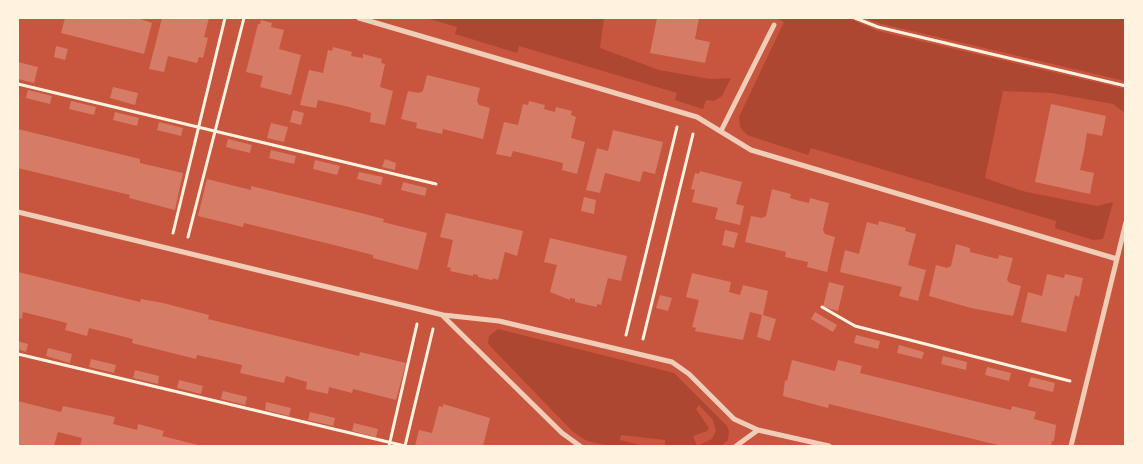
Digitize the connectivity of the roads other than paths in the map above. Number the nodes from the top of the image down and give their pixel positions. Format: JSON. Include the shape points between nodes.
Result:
{"nodes":[{"id":1,"x":358,"y":18,"type":"edge"},
{"id":2,"x":774,"y":25,"type":"dead end"},
{"id":3,"x":721,"y":131,"type":"junction"},
{"id":4,"x":18,"y":212,"type":"edge"},
{"id":5,"x":1126,"y":222,"type":"edge"},
{"id":6,"x":1117,"y":259,"type":"junction"},
{"id":7,"x":440,"y":314,"type":"junction"},
{"id":8,"x":758,"y":430,"type":"junction"},
{"id":9,"x":580,"y":446,"type":"edge"},
{"id":10,"x":736,"y":446,"type":"edge"},
{"id":11,"x":829,"y":446,"type":"edge"},
{"id":12,"x":1071,"y":446,"type":"edge"}],
"edges":[{"from":1,"to":3,"type":"street","via":[[681,112]]},
{"from":2,"to":3,"type":"street"},
{"from":3,"to":6,"type":"street","via":[[750,150]]},
{"from":4,"to":7,"type":"street"},
{"from":5,"to":6,"type":"street"},
{"from":6,"to":12,"type":"street"},
{"from":7,"to":8,"type":"street","via":[[499,321],[672,362],[734,419]]},
{"from":7,"to":9,"type":"street","via":[[562,433]]},
{"from":8,"to":10,"type":"street"},
{"from":8,"to":11,"type":"street"}]}
